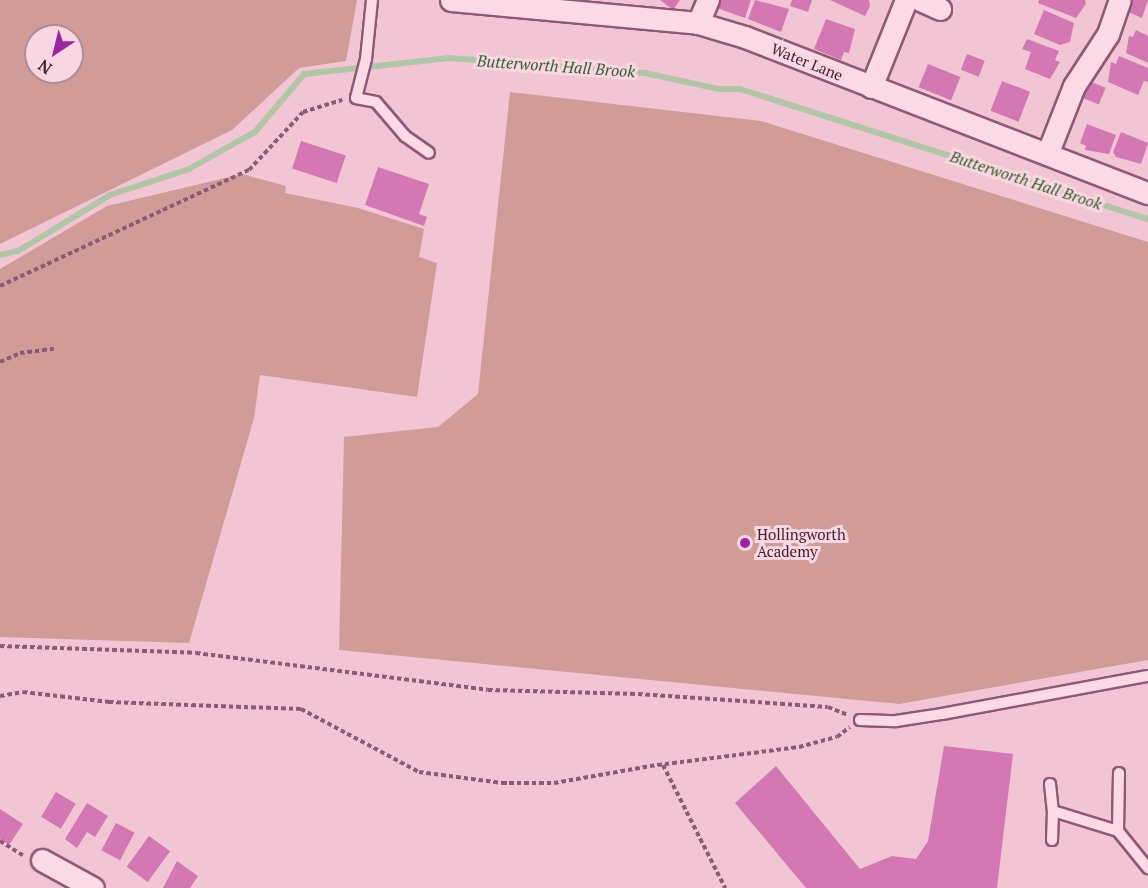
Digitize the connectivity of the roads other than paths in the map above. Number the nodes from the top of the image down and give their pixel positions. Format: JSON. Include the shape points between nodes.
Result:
{"nodes":[{"id":1,"x":372,"y":0,"type":"edge"},
{"id":2,"x":451,"y":0,"type":"edge"},
{"id":3,"x":708,"y":0,"type":"edge"},
{"id":4,"x":906,"y":0,"type":"edge"},
{"id":5,"x":920,"y":0,"type":"edge"},
{"id":6,"x":1120,"y":0,"type":"edge"},
{"id":7,"x":552,"y":6,"type":"edge"},
{"id":8,"x":940,"y":9,"type":"dead end"},
{"id":9,"x":698,"y":23,"type":"junction"},
{"id":10,"x":871,"y":87,"type":"junction"},
{"id":11,"x":1047,"y":152,"type":"junction"},
{"id":12,"x":429,"y":153,"type":"dead end"},
{"id":13,"x":1148,"y":193,"type":"edge"},
{"id":14,"x":1148,"y":676,"type":"edge"},
{"id":15,"x":860,"y":720,"type":"road end"},
{"id":16,"x":1119,"y":774,"type":"dead end"},
{"id":17,"x":1050,"y":784,"type":"dead end"},
{"id":18,"x":1053,"y":812,"type":"junction"},
{"id":19,"x":1118,"y":831,"type":"junction"},
{"id":20,"x":1052,"y":840,"type":"dead end"},
{"id":21,"x":42,"y":860,"type":"road end"},
{"id":22,"x":1148,"y":868,"type":"edge"},
{"id":23,"x":93,"y":888,"type":"edge"}],
"edges":[{"from":1,"to":12,"type":"lane","via":[[366,58],[356,98],[376,102],[405,136]]},
{"from":2,"to":7,"type":"street","name":"Water Lane"},
{"from":3,"to":9,"type":"street"},
{"from":4,"to":10,"type":"street"},
{"from":5,"to":8,"type":"street"},
{"from":6,"to":11,"type":"street","via":[[1108,34],[1074,86]]},
{"from":7,"to":9,"type":"street","name":"Water Lane"},
{"from":9,"to":10,"type":"street","name":"Water Lane","via":[[745,37]]},
{"from":10,"to":11,"type":"street","name":"Water Lane"},
{"from":11,"to":13,"type":"street","name":"Water Lane"},
{"from":14,"to":15,"type":"lane","via":[[942,714],[896,721]]},
{"from":16,"to":19,"type":"lane"},
{"from":17,"to":18,"type":"lane"},
{"from":18,"to":19,"type":"lane"},
{"from":18,"to":20,"type":"lane"},
{"from":19,"to":22,"type":"lane"},
{"from":21,"to":23,"type":"street"}]}
